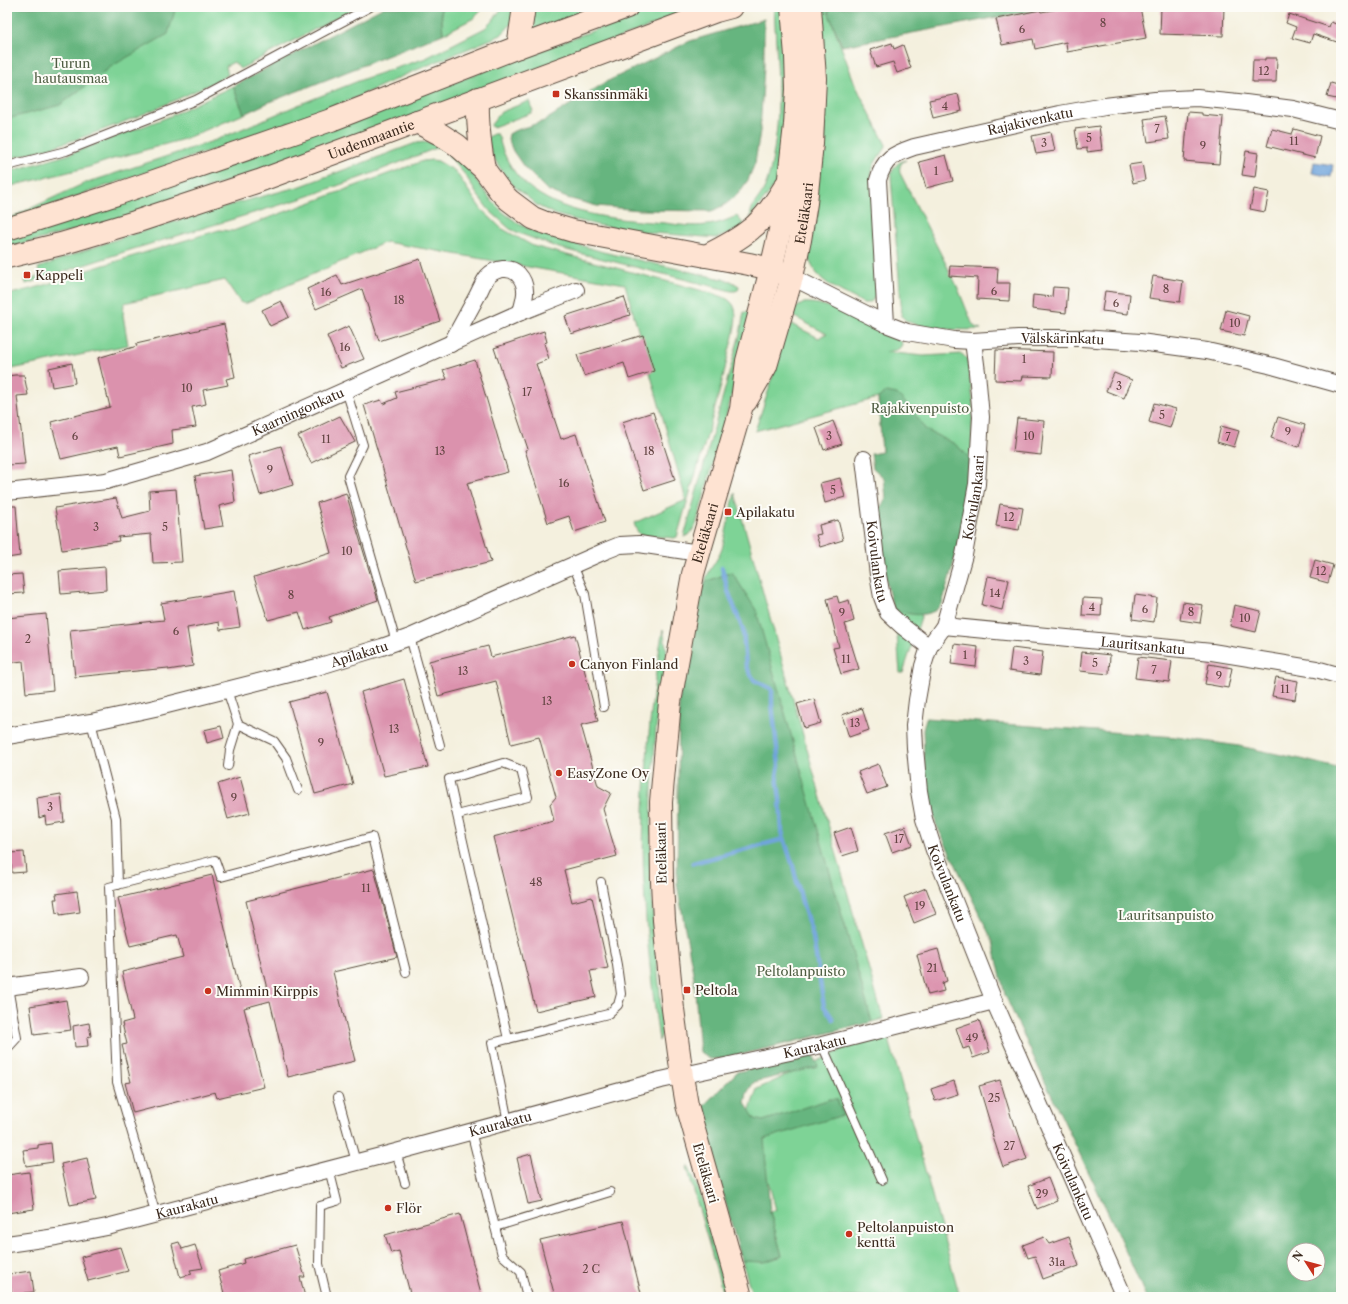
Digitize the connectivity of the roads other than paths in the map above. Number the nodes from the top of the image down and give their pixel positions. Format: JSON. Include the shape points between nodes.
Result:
{"nodes":[{"id":1,"x":370,"y":7,"type":"edge"},
{"id":2,"x":524,"y":7,"type":"edge"},
{"id":3,"x":628,"y":7,"type":"edge"},
{"id":4,"x":792,"y":7,"type":"edge"},
{"id":5,"x":810,"y":7,"type":"edge"},
{"id":6,"x":723,"y":9,"type":"edge"},
{"id":7,"x":518,"y":47,"type":"junction"},
{"id":8,"x":478,"y":99,"type":"junction"},
{"id":9,"x":1341,"y":121,"type":"edge"},
{"id":10,"x":417,"y":122,"type":"junction"},
{"id":11,"x":7,"y":166,"type":"edge"},
{"id":12,"x":484,"y":169,"type":"junction"},
{"id":13,"x":789,"y":179,"type":"junction"},
{"id":14,"x":7,"y":229,"type":"edge"},
{"id":15,"x":706,"y":256,"type":"junction"},
{"id":16,"x":7,"y":257,"type":"edge"},
{"id":17,"x":771,"y":269,"type":"junction"},
{"id":18,"x":792,"y":277,"type":"junction"},
{"id":19,"x":576,"y":290,"type":"dead end"},
{"id":20,"x":521,"y":312,"type":"junction"},
{"id":21,"x":886,"y":324,"type":"junction"},
{"id":22,"x":973,"y":341,"type":"junction"},
{"id":23,"x":451,"y":344,"type":"junction"},
{"id":24,"x":1341,"y":385,"type":"edge"},
{"id":25,"x":346,"y":390,"type":"junction"},
{"id":26,"x":741,"y":409,"type":"junction"},
{"id":27,"x":864,"y":459,"type":"dead end"},
{"id":28,"x":7,"y":492,"type":"edge"},
{"id":29,"x":699,"y":553,"type":"junction"},
{"id":30,"x":573,"y":565,"type":"junction"},
{"id":31,"x":944,"y":626,"type":"junction"},
{"id":32,"x":403,"y":639,"type":"junction"},
{"id":33,"x":929,"y":648,"type":"junction"},
{"id":34,"x":1341,"y":676,"type":"edge"},
{"id":35,"x":227,"y":690,"type":"junction"},
{"id":36,"x":604,"y":707,"type":"dead end"},
{"id":37,"x":91,"y":722,"type":"junction"},
{"id":38,"x":238,"y":724,"type":"junction"},
{"id":39,"x":7,"y":736,"type":"edge"},
{"id":40,"x":440,"y":745,"type":"dead end"},
{"id":41,"x":228,"y":766,"type":"dead end"},
{"id":42,"x":298,"y":790,"type":"dead end"},
{"id":43,"x":457,"y":815,"type":"junction"},
{"id":44,"x":601,"y":882,"type":"dead end"},
{"id":45,"x":118,"y":885,"type":"junction"},
{"id":46,"x":406,"y":972,"type":"dead end"},
{"id":47,"x":81,"y":977,"type":"dead end"},
{"id":48,"x":7,"y":987,"type":"edge"},
{"id":49,"x":994,"y":1002,"type":"junction"},
{"id":50,"x":508,"y":1039,"type":"junction"},
{"id":51,"x":822,"y":1045,"type":"junction"},
{"id":52,"x":7,"y":1049,"type":"edge"},
{"id":53,"x":682,"y":1076,"type":"junction"},
{"id":54,"x":338,"y":1097,"type":"dead end"},
{"id":55,"x":508,"y":1122,"type":"junction"},
{"id":56,"x":471,"y":1131,"type":"junction"},
{"id":57,"x":396,"y":1152,"type":"junction"},
{"id":58,"x":356,"y":1162,"type":"junction"},
{"id":59,"x":329,"y":1169,"type":"junction"},
{"id":60,"x":882,"y":1180,"type":"dead end"},
{"id":61,"x":404,"y":1183,"type":"dead end"},
{"id":62,"x":610,"y":1192,"type":"dead end"},
{"id":63,"x":156,"y":1215,"type":"junction"},
{"id":64,"x":495,"y":1227,"type":"junction"},
{"id":65,"x":7,"y":1244,"type":"edge"},
{"id":66,"x":327,"y":1297,"type":"edge"},
{"id":67,"x":528,"y":1297,"type":"edge"},
{"id":68,"x":741,"y":1297,"type":"edge"},
{"id":69,"x":1124,"y":1297,"type":"edge"}],
"edges":[{"from":1,"to":11,"type":"lane","via":[[196,100],[66,151]]},
{"from":2,"to":7,"type":"main road"},
{"from":3,"to":7,"type":"main road"},
{"from":4,"to":13,"type":"main road","name":"Eteläkaari","via":[[797,89]]},
{"from":5,"to":18,"type":"main road","name":"Eteläkaari","via":[[815,78],[812,143],[806,203]]},
{"from":6,"to":8,"type":"main road","name":"Uudenmaantie"},
{"from":7,"to":14,"type":"main road","via":[[331,120],[131,190]]},
{"from":8,"to":10,"type":"main road","name":"Uudenmaantie"},
{"from":8,"to":12,"type":"main road","via":[[478,136]]},
{"from":9,"to":21,"type":"street","name":"Rajakivenkatu","via":[[1293,109],[1238,102],[1197,98],[1155,100],[1060,114],[897,153],[886,162],[878,180]]},
{"from":10,"to":12,"type":"main road","via":[[457,145]]},
{"from":10,"to":16,"type":"main road","name":"Uudenmaantie","via":[[259,181],[157,215]]},
{"from":12,"to":15,"type":"main road","via":[[510,200],[533,218],[543,222],[574,231]]},
{"from":13,"to":15,"type":"main road","via":[[774,203],[752,229]]},
{"from":13,"to":17,"type":"main road","name":"Eteläkaari"},
{"from":15,"to":17,"type":"main road"},
{"from":17,"to":18,"type":"main road"},
{"from":17,"to":26,"type":"main road","name":"Eteläkaari","via":[[747,361]]},
{"from":18,"to":21,"type":"street","name":"Välskärinkatu"},
{"from":18,"to":26,"type":"main road","name":"Eteläkaari","via":[[766,366]]},
{"from":19,"to":20,"type":"street","name":"Kaarningonkatu"},
{"from":20,"to":23,"type":"street","name":"Kaarningonkatu"},
{"from":20,"to":23,"type":"street","via":[[525,285],[522,278],[509,269],[499,269],[488,277]]},
{"from":21,"to":22,"type":"street","name":"Välskärinkatu","via":[[907,332]]},
{"from":22,"to":24,"type":"street","name":"Välskärinkatu","via":[[1075,338],[1140,342],[1207,351]]},
{"from":22,"to":31,"type":"street","name":"Koivulankaari","via":[[981,417],[977,484],[964,555]]},
{"from":23,"to":25,"type":"street","name":"Kaarningonkatu"},
{"from":25,"to":28,"type":"street","name":"Kaarningonkatu","via":[[207,452],[106,481]]},
{"from":25,"to":32,"type":"lane","via":[[363,445],[348,476]]},
{"from":26,"to":29,"type":"main road","name":"Eteläkaari"},
{"from":27,"to":33,"type":"street","name":"Koivulankatu","via":[[882,597],[888,613]]},
{"from":29,"to":30,"type":"street","name":"Apilakatu","via":[[639,544],[620,545]]},
{"from":29,"to":53,"type":"main road","name":"Eteläkaari","via":[[670,702],[661,802],[664,920]]},
{"from":30,"to":32,"type":"street","name":"Apilakatu"},
{"from":30,"to":36,"type":"lane","via":[[586,594]]},
{"from":31,"to":33,"type":"street","name":"Koivulankaari"},
{"from":31,"to":34,"type":"street","name":"Lauritsankatu","via":[[1212,652],[1316,669]]},
{"from":32,"to":35,"type":"street","name":"Apilakatu","via":[[317,667]]},
{"from":32,"to":40,"type":"lane"},
{"from":33,"to":49,"type":"street","name":"Koivulankatu","via":[[922,673],[914,726],[924,819]]},
{"from":35,"to":37,"type":"street","name":"Apilakatu"},
{"from":35,"to":38,"type":"lane"},
{"from":37,"to":39,"type":"street","name":"Apilakatu"},
{"from":37,"to":45,"type":"lane","via":[[116,818]]},
{"from":38,"to":41,"type":"lane"},
{"from":38,"to":42,"type":"lane","via":[[274,741],[286,758]]},
{"from":43,"to":43,"type":"lane","via":[[528,797],[521,770],[503,763],[449,779]]},
{"from":43,"to":50,"type":"lane"},
{"from":44,"to":50,"type":"lane","via":[[617,965],[621,994],[618,1005],[608,1014]]},
{"from":45,"to":46,"type":"lane","via":[[215,860],[221,877],[372,837]]},
{"from":45,"to":63,"type":"lane","via":[[109,887],[117,1082]]},
{"from":47,"to":48,"type":"street"},
{"from":48,"to":52,"type":"lane","via":[[17,1038]]},
{"from":49,"to":51,"type":"street","name":"Kaurakatu"},
{"from":49,"to":69,"type":"street","name":"Koivulankatu"},
{"from":50,"to":55,"type":"lane","via":[[492,1043]]},
{"from":51,"to":53,"type":"street","name":"Kaurakatu"},
{"from":51,"to":60,"type":"lane"},
{"from":53,"to":55,"type":"street","name":"Kaurakatu"},
{"from":53,"to":68,"type":"main road","name":"Eteläkaari","via":[[687,1105]]},
{"from":54,"to":58,"type":"lane"},
{"from":55,"to":56,"type":"street","name":"Kaurakatu"},
{"from":56,"to":57,"type":"street","name":"Kaurakatu"},
{"from":56,"to":64,"type":"lane"},
{"from":57,"to":58,"type":"street","name":"Kaurakatu"},
{"from":57,"to":61,"type":"lane"},
{"from":58,"to":59,"type":"street","name":"Kaurakatu"},
{"from":59,"to":63,"type":"street","name":"Kaurakatu"},
{"from":59,"to":66,"type":"lane","via":[[337,1201],[320,1206],[319,1264]]},
{"from":62,"to":64,"type":"lane"},
{"from":63,"to":65,"type":"street","name":"Kaurakatu","via":[[56,1237]]},
{"from":64,"to":67,"type":"lane","via":[[502,1255],[521,1272]]}]}
